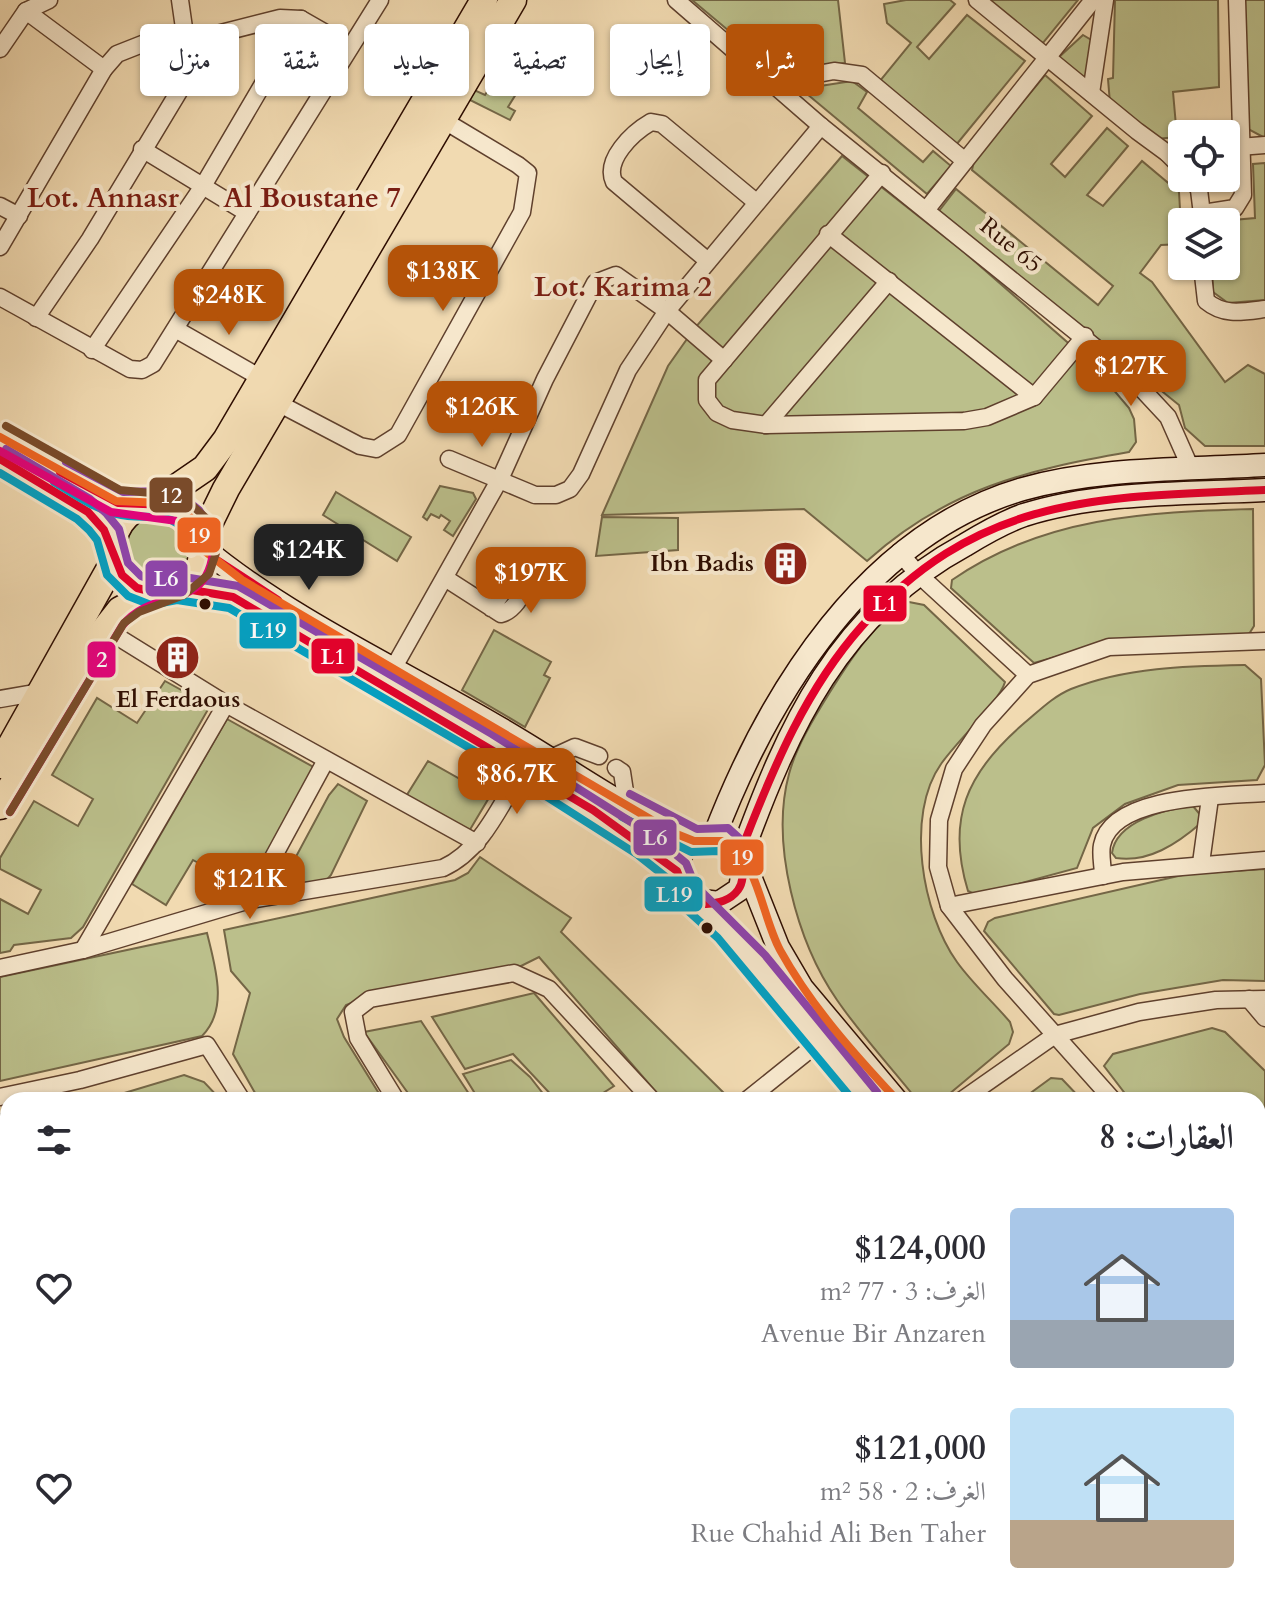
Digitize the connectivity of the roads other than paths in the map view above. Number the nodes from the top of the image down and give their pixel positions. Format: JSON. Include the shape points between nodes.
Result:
{"nodes":[{"id":1,"x":49,"y":0,"type":"edge"},
{"id":2,"x":180,"y":0,"type":"edge"},
{"id":3,"x":380,"y":0,"type":"edge"},
{"id":4,"x":484,"y":0,"type":"edge"},
{"id":5,"x":513,"y":0,"type":"edge"},
{"id":6,"x":676,"y":0,"type":"edge"},
{"id":7,"x":977,"y":0,"type":"edge"},
{"id":8,"x":1093,"y":0,"type":"edge"},
{"id":9,"x":1105,"y":0,"type":"edge"},
{"id":10,"x":1237,"y":0,"type":"edge"},
{"id":11,"x":26,"y":11,"type":"junction"},
{"id":12,"x":301,"y":19,"type":"junction"},
{"id":13,"x":183,"y":24,"type":"edge"},
{"id":14,"x":239,"y":28,"type":"edge"},
{"id":15,"x":726,"y":42,"type":"edge"},
{"id":16,"x":140,"y":45,"type":"edge"},
{"id":17,"x":350,"y":47,"type":"junction"},
{"id":18,"x":0,"y":49,"type":"edge"},
{"id":19,"x":1048,"y":57,"type":"junction"},
{"id":20,"x":104,"y":69,"type":"junction"},
{"id":21,"x":824,"y":73,"type":"edge"},
{"id":22,"x":1091,"y":93,"type":"junction"},
{"id":23,"x":175,"y":96,"type":"edge"},
{"id":24,"x":789,"y":96,"type":"edge"},
{"id":25,"x":443,"y":120,"type":"junction"},
{"id":26,"x":1235,"y":120,"type":"edge"},
{"id":27,"x":821,"y":126,"type":"junction"},
{"id":28,"x":1265,"y":145,"type":"edge"},
{"id":29,"x":1168,"y":147,"type":"edge"},
{"id":30,"x":1240,"y":147,"type":"edge"},
{"id":31,"x":142,"y":149,"type":"junction"},
{"id":32,"x":965,"y":161,"type":"junction"},
{"id":33,"x":882,"y":173,"type":"junction"},
{"id":34,"x":203,"y":186,"type":"junction"},
{"id":35,"x":1240,"y":192,"type":"edge"},
{"id":36,"x":756,"y":202,"type":"junction"},
{"id":37,"x":0,"y":206,"type":"edge"},
{"id":38,"x":1233,"y":208,"type":"edge"},
{"id":39,"x":927,"y":209,"type":"junction"},
{"id":40,"x":247,"y":213,"type":"junction"},
{"id":41,"x":19,"y":216,"type":"junction"},
{"id":42,"x":828,"y":234,"type":"junction"},
{"id":43,"x":0,"y":247,"type":"edge"},
{"id":44,"x":708,"y":261,"type":"junction"},
{"id":45,"x":1204,"y":280,"type":"edge"},
{"id":46,"x":889,"y":281,"type":"junction"},
{"id":47,"x":0,"y":297,"type":"edge"},
{"id":48,"x":1265,"y":309,"type":"edge"},
{"id":49,"x":667,"y":311,"type":"junction"},
{"id":50,"x":36,"y":318,"type":"junction"},
{"id":51,"x":177,"y":330,"type":"junction"},
{"id":52,"x":1085,"y":336,"type":"junction"},
{"id":53,"x":92,"y":350,"type":"junction"},
{"id":54,"x":724,"y":360,"type":"junction"},
{"id":55,"x":261,"y":378,"type":"junction"},
{"id":56,"x":1034,"y":397,"type":"junction"},
{"id":57,"x":276,"y":402,"type":"junction"},
{"id":58,"x":766,"y":425,"type":"junction"},
{"id":59,"x":0,"y":437,"type":"edge"},
{"id":60,"x":0,"y":459,"type":"edge"},
{"id":61,"x":449,"y":459,"type":"dead end"},
{"id":62,"x":1265,"y":465,"type":"edge"},
{"id":63,"x":1191,"y":469,"type":"junction"},
{"id":64,"x":501,"y":477,"type":"junction"},
{"id":65,"x":1265,"y":490,"type":"edge"},
{"id":66,"x":147,"y":504,"type":"junction"},
{"id":67,"x":202,"y":543,"type":"junction"},
{"id":68,"x":899,"y":552,"type":"junction"},
{"id":69,"x":113,"y":554,"type":"junction"},
{"id":70,"x":918,"y":574,"type":"junction"},
{"id":71,"x":445,"y":578,"type":"junction"},
{"id":72,"x":165,"y":591,"type":"junction"},
{"id":73,"x":491,"y":608,"type":"dead end"},
{"id":74,"x":105,"y":629,"type":"junction"},
{"id":75,"x":1265,"y":641,"type":"edge"},
{"id":76,"x":394,"y":667,"type":"junction"},
{"id":77,"x":1028,"y":675,"type":"junction"},
{"id":78,"x":67,"y":689,"type":"junction"},
{"id":79,"x":40,"y":691,"type":"junction"},
{"id":80,"x":0,"y":699,"type":"edge"},
{"id":81,"x":226,"y":704,"type":"junction"},
{"id":82,"x":599,"y":756,"type":"dead end"},
{"id":83,"x":549,"y":759,"type":"junction"},
{"id":84,"x":326,"y":760,"type":"junction"},
{"id":85,"x":0,"y":765,"type":"edge"},
{"id":86,"x":524,"y":767,"type":"junction"},
{"id":87,"x":616,"y":768,"type":"dead end"},
{"id":88,"x":1265,"y":793,"type":"edge"},
{"id":89,"x":1210,"y":798,"type":"junction"},
{"id":90,"x":627,"y":805,"type":"junction"},
{"id":91,"x":0,"y":806,"type":"edge"},
{"id":92,"x":704,"y":839,"type":"junction"},
{"id":93,"x":477,"y":843,"type":"junction"},
{"id":94,"x":743,"y":860,"type":"junction"},
{"id":95,"x":1265,"y":860,"type":"edge"},
{"id":96,"x":1201,"y":863,"type":"junction"},
{"id":97,"x":677,"y":871,"type":"junction"},
{"id":98,"x":1103,"y":876,"type":"junction"},
{"id":99,"x":250,"y":900,"type":"junction"},
{"id":100,"x":694,"y":900,"type":"junction"},
{"id":101,"x":949,"y":906,"type":"junction"},
{"id":102,"x":83,"y":950,"type":"junction"},
{"id":103,"x":0,"y":968,"type":"edge"},
{"id":104,"x":1257,"y":999,"type":"edge"},
{"id":105,"x":1265,"y":1018,"type":"edge"},
{"id":106,"x":1055,"y":1035,"type":"junction"},
{"id":107,"x":818,"y":1043,"type":"junction"},
{"id":108,"x":24,"y":1092,"type":"edge"},
{"id":109,"x":237,"y":1092,"type":"edge"},
{"id":110,"x":391,"y":1092,"type":"edge"},
{"id":111,"x":645,"y":1092,"type":"edge"},
{"id":112,"x":757,"y":1092,"type":"edge"},
{"id":113,"x":861,"y":1092,"type":"edge"},
{"id":114,"x":889,"y":1092,"type":"edge"},
{"id":115,"x":973,"y":1092,"type":"edge"},
{"id":116,"x":1106,"y":1092,"type":"edge"}],
"edges":[{"from":1,"to":11,"type":"street"},
{"from":2,"to":13,"type":"street"},
{"from":3,"to":17,"type":"street"},
{"from":4,"to":55,"type":"main road"},
{"from":5,"to":25,"type":"main road"},
{"from":6,"to":15,"type":"street","name":"Rue 65"},
{"from":7,"to":19,"type":"street"},
{"from":8,"to":19,"type":"street"},
{"from":9,"to":22,"type":"street"},
{"from":10,"to":26,"type":"street"},
{"from":11,"to":18,"type":"street"},
{"from":11,"to":20,"type":"street"},
{"from":12,"to":14,"type":"street","via":[[280,18]]},
{"from":12,"to":17,"type":"street"},
{"from":12,"to":34,"type":"street"},
{"from":16,"to":20,"type":"street","via":[[117,54]]},
{"from":17,"to":40,"type":"street"},
{"from":19,"to":22,"type":"street"},
{"from":19,"to":32,"type":"street"},
{"from":20,"to":41,"type":"street"},
{"from":21,"to":32,"type":"street","via":[[862,75]]},
{"from":22,"to":29,"type":"street"},
{"from":23,"to":31,"type":"street"},
{"from":24,"to":27,"type":"street","name":"Rue 65"},
{"from":25,"to":57,"type":"main road"},
{"from":25,"to":57,"type":"street","via":[[518,165],[528,173],[528,185],[522,212],[398,435],[376,449],[360,446]]},
{"from":27,"to":33,"type":"street","name":"Rue 65"},
{"from":27,"to":36,"type":"street"},
{"from":28,"to":30,"type":"street"},
{"from":31,"to":34,"type":"street"},
{"from":31,"to":50,"type":"street"},
{"from":32,"to":39,"type":"street"},
{"from":33,"to":39,"type":"street","name":"Rue 65"},
{"from":33,"to":42,"type":"street"},
{"from":34,"to":40,"type":"street"},
{"from":34,"to":53,"type":"street"},
{"from":35,"to":38,"type":"street","via":[[1241,203]]},
{"from":36,"to":44,"type":"street"},
{"from":36,"to":44,"type":"street","via":[[662,124],[640,128],[613,160],[614,182]]},
{"from":37,"to":41,"type":"street"},
{"from":39,"to":52,"type":"street","name":"Rue 65"},
{"from":40,"to":51,"type":"street"},
{"from":41,"to":43,"type":"street"},
{"from":42,"to":46,"type":"street"},
{"from":42,"to":54,"type":"street"},
{"from":44,"to":49,"type":"street"},
{"from":45,"to":48,"type":"street","via":[[1206,301],[1215,309]]},
{"from":46,"to":56,"type":"street"},
{"from":46,"to":58,"type":"street"},
{"from":47,"to":50,"type":"street"},
{"from":49,"to":54,"type":"street"},
{"from":49,"to":64,"type":"street","via":[[628,370],[570,489],[535,495]]},
{"from":49,"to":64,"type":"street","via":[[616,275],[595,283]]},
{"from":50,"to":53,"type":"street"},
{"from":51,"to":53,"type":"street","via":[[153,364],[142,370]]},
{"from":51,"to":55,"type":"street"},
{"from":52,"to":56,"type":"street"},
{"from":52,"to":63,"type":"street","name":"Rue 65","via":[[1168,417]]},
{"from":54,"to":58,"type":"street","via":[[707,380],[707,400],[732,420]]},
{"from":55,"to":66,"type":"main road","via":[[205,468]]},
{"from":56,"to":58,"type":"street","via":[[964,421]]},
{"from":57,"to":67,"type":"main road"},
{"from":59,"to":66,"type":"main road","via":[[95,493],[128,505]]},
{"from":60,"to":69,"type":"main road","via":[[84,509],[108,534]]},
{"from":61,"to":64,"type":"street"},
{"from":62,"to":63,"type":"main road"},
{"from":63,"to":68,"type":"main road","via":[[1106,474],[1024,489],[980,503]]},
{"from":64,"to":71,"type":"street"},
{"from":65,"to":70,"type":"main road","via":[[1137,497],[1024,515]]},
{"from":66,"to":67,"type":"main road","via":[[166,503],[187,514]]},
{"from":66,"to":69,"type":"main road","via":[[118,526]]},
{"from":67,"to":72,"type":"main road","via":[[198,568]]},
{"from":67,"to":76,"type":"main road","via":[[242,580]]},
{"from":68,"to":70,"type":"street"},
{"from":68,"to":92,"type":"main road","via":[[837,619],[803,668]]},
{"from":69,"to":72,"type":"main road","via":[[128,582]]},
{"from":69,"to":79,"type":"main road"},
{"from":70,"to":77,"type":"street"},
{"from":70,"to":94,"type":"main road","via":[[861,625],[803,707],[773,769]]},
{"from":71,"to":73,"type":"street"},
{"from":71,"to":76,"type":"street"},
{"from":72,"to":74,"type":"main road","via":[[120,610]]},
{"from":72,"to":86,"type":"main road","via":[[233,597]]},
{"from":74,"to":78,"type":"main road"},
{"from":74,"to":81,"type":"street"},
{"from":75,"to":77,"type":"street","via":[[1109,647]]},
{"from":76,"to":83,"type":"main road"},
{"from":77,"to":101,"type":"street","via":[[983,725],[954,769],[939,820],[938,867]]},
{"from":78,"to":79,"type":"street"},
{"from":78,"to":91,"type":"main road"},
{"from":79,"to":80,"type":"street"},
{"from":79,"to":85,"type":"main road"},
{"from":81,"to":84,"type":"street"},
{"from":81,"to":102,"type":"street"},
{"from":82,"to":83,"type":"street","via":[[575,747]]},
{"from":83,"to":90,"type":"main road"},
{"from":84,"to":93,"type":"street"},
{"from":84,"to":99,"type":"street"},
{"from":86,"to":93,"type":"street"},
{"from":86,"to":97,"type":"main road"},
{"from":87,"to":90,"type":"street","via":[[624,779]]},
{"from":88,"to":89,"type":"street"},
{"from":89,"to":96,"type":"street"},
{"from":89,"to":98,"type":"street","via":[[1169,801],[1123,818],[1102,845]]},
{"from":90,"to":92,"type":"main road"},
{"from":92,"to":94,"type":"main road","via":[[731,843]]},
{"from":92,"to":97,"type":"main road","via":[[679,859]]},
{"from":93,"to":99,"type":"street","via":[[461,859],[421,874]]},
{"from":94,"to":100,"type":"main road","via":[[744,877],[731,898],[706,904]]},
{"from":94,"to":114,"type":"main road","via":[[778,947],[802,988]]},
{"from":95,"to":96,"type":"street"},
{"from":96,"to":98,"type":"street"},
{"from":97,"to":100,"type":"main road"},
{"from":98,"to":101,"type":"street"},
{"from":99,"to":102,"type":"street"},
{"from":100,"to":107,"type":"main road","via":[[756,963]]},
{"from":101,"to":106,"type":"street"},
{"from":102,"to":103,"type":"street"},
{"from":104,"to":105,"type":"street"},
{"from":104,"to":106,"type":"street","via":[[1139,1012]]},
{"from":106,"to":115,"type":"street"},
{"from":106,"to":116,"type":"street"},
{"from":107,"to":112,"type":"street"},
{"from":107,"to":113,"type":"main road"},
{"from":108,"to":109,"type":"street","via":[[207,1045]]},
{"from":110,"to":111,"type":"street","via":[[358,1038],[353,1012],[370,999],[514,973],[549,989]]}]}
